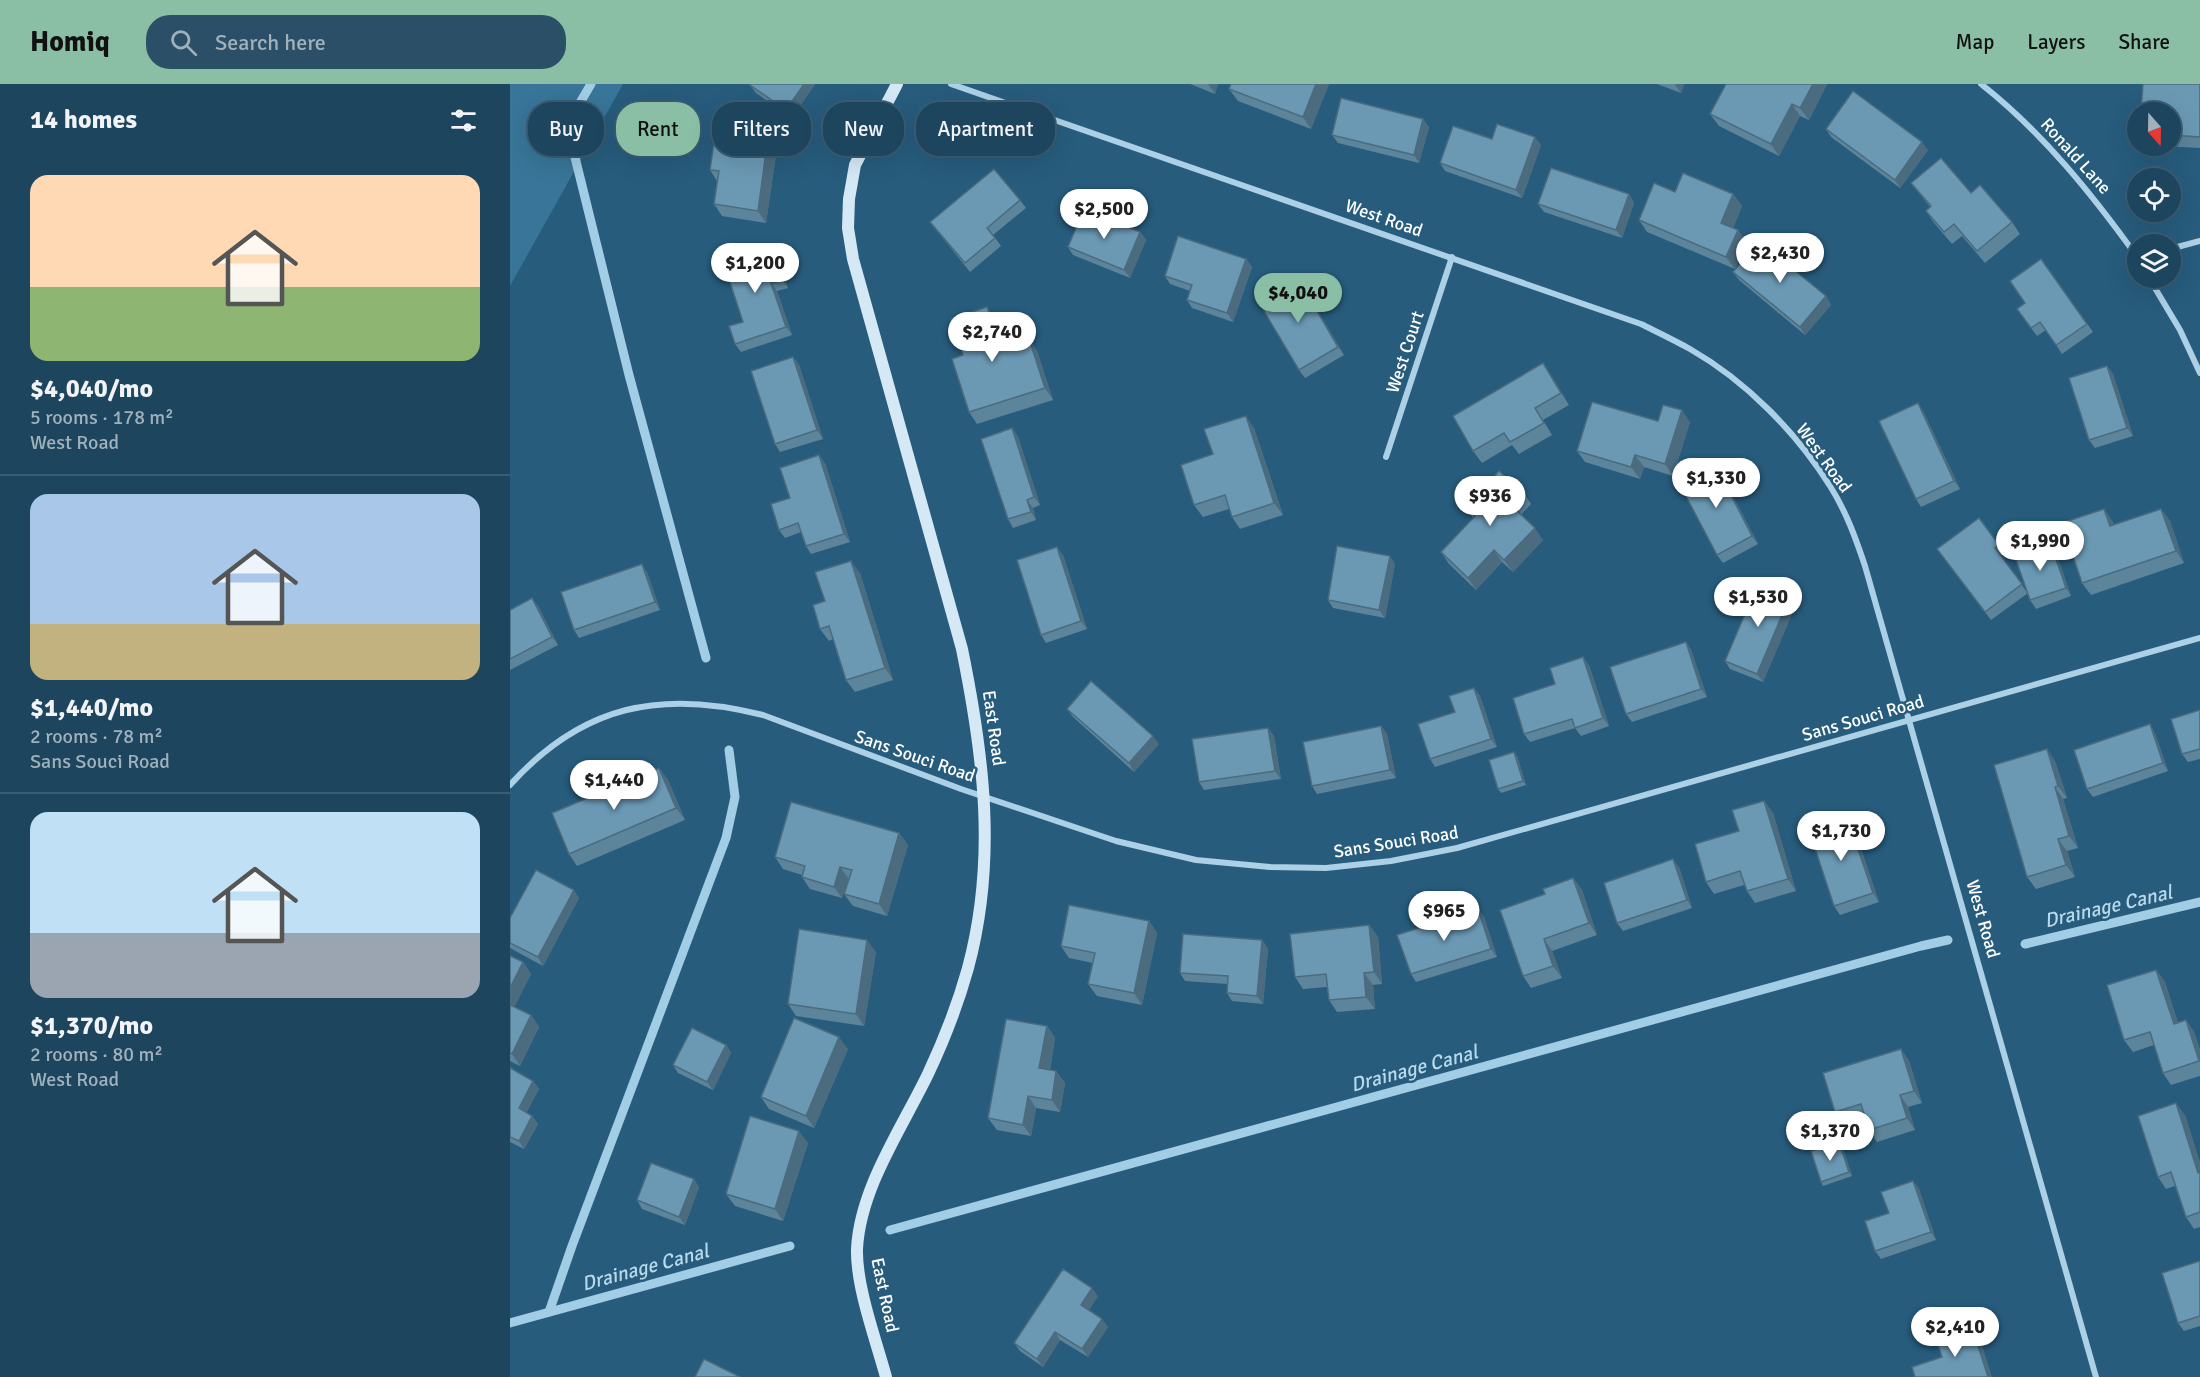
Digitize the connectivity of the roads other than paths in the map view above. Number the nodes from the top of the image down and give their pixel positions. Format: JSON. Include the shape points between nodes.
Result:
{"nodes":[{"id":1,"x":897,"y":84,"type":"edge"},
{"id":2,"x":951,"y":84,"type":"edge"},
{"id":3,"x":1981,"y":84,"type":"edge"},
{"id":4,"x":2200,"y":241,"type":"edge"},
{"id":5,"x":2127,"y":243,"type":"edge"},
{"id":6,"x":2181,"y":246,"type":"edge"},
{"id":7,"x":1452,"y":257,"type":"junction"},
{"id":8,"x":2155,"y":288,"type":"edge"},
{"id":9,"x":2200,"y":373,"type":"edge"},
{"id":10,"x":1386,"y":457,"type":"dead end"},
{"id":11,"x":2200,"y":638,"type":"edge"},
{"id":12,"x":1908,"y":721,"type":"junction"},
{"id":13,"x":510,"y":785,"type":"edge"},
{"id":14,"x":985,"y":796,"type":"junction"},
{"id":15,"x":886,"y":1377,"type":"edge"},
{"id":16,"x":2096,"y":1377,"type":"edge"}],
"edges":[{"from":1,"to":14,"type":"street","name":"East Road","via":[[855,165],[848,228],[853,259],[962,649]]},
{"from":2,"to":7,"type":"street","name":"West Road"},
{"from":3,"to":5,"type":"street","name":"Ronald Lane","via":[[2068,167]]},
{"from":4,"to":6,"type":"street"},
{"from":7,"to":10,"type":"street","name":"West Court"},
{"from":7,"to":12,"type":"street","name":"West Road","via":[[1641,324],[1691,350],[1761,403],[1831,487],[1852,527]]},
{"from":8,"to":9,"type":"street"},
{"from":11,"to":12,"type":"street","name":"Sans Souci Road"},
{"from":12,"to":14,"type":"street","name":"Sans Souci Road","via":[[1457,848],[1326,868],[1196,860],[1116,841]]},
{"from":12,"to":16,"type":"street","name":"West Road"},
{"from":13,"to":14,"type":"street","name":"Sans Souci Road","via":[[556,742],[608,714],[665,704],[698,704],[763,716]]},
{"from":14,"to":15,"type":"street","name":"East Road","via":[[986,857],[968,967],[946,1032],[878,1173],[859,1225],[858,1264]]}]}
